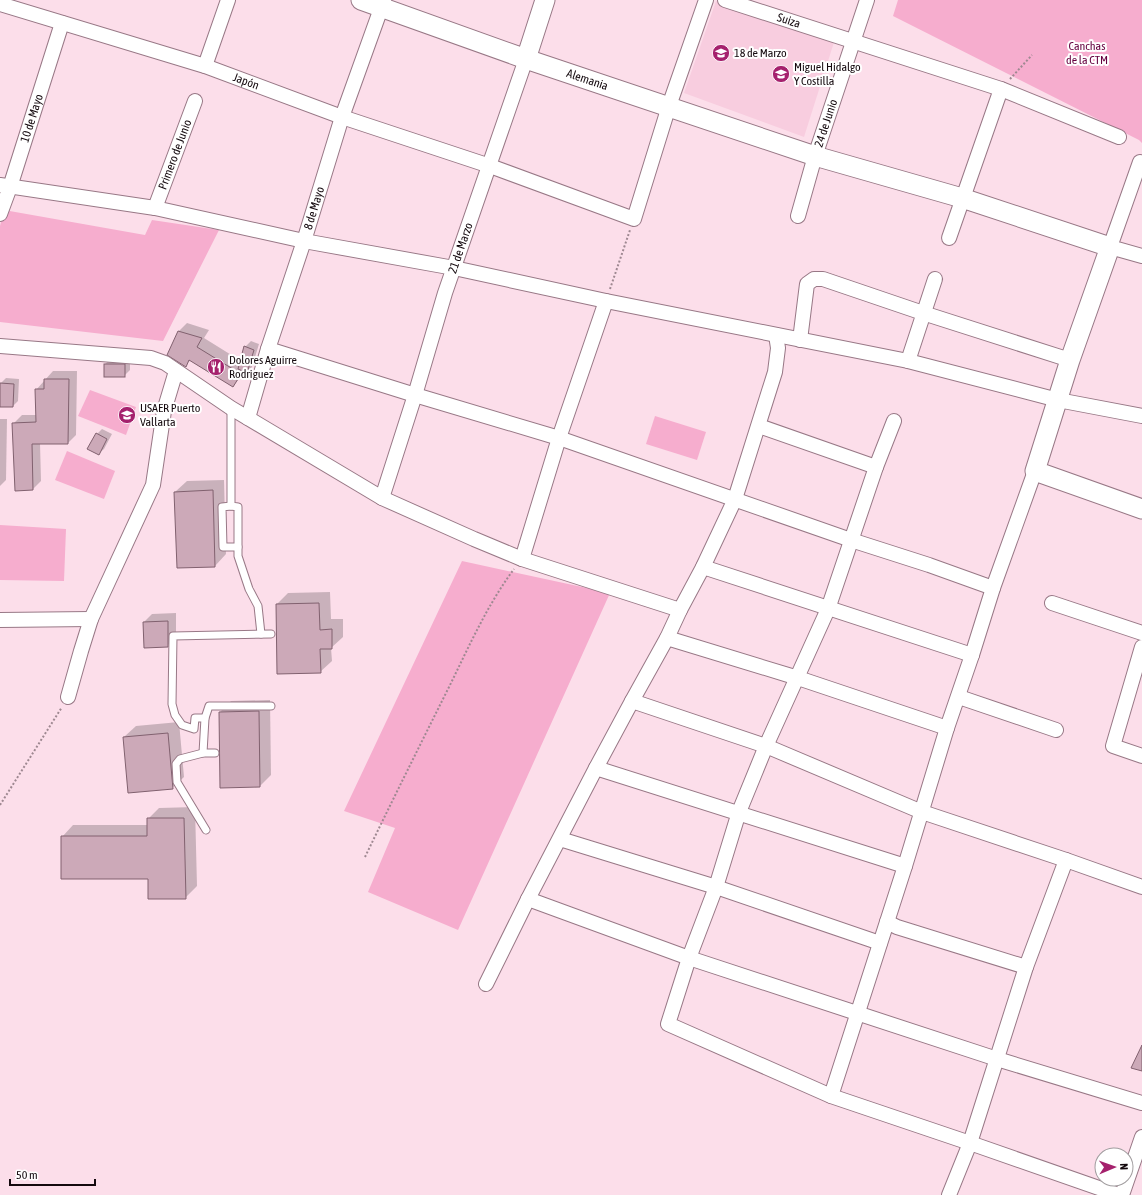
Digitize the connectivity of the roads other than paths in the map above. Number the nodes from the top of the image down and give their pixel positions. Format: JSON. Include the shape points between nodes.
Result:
{"nodes":[{"id":1,"x":228,"y":0,"type":"edge"},
{"id":2,"x":361,"y":0,"type":"edge"},
{"id":3,"x":545,"y":0,"type":"edge"},
{"id":4,"x":706,"y":0,"type":"edge"},
{"id":5,"x":725,"y":0,"type":"edge"},
{"id":6,"x":867,"y":0,"type":"edge"},
{"id":7,"x":0,"y":4,"type":"edge"},
{"id":8,"x":383,"y":4,"type":"edge"},
{"id":9,"x":62,"y":23,"type":"junction"},
{"id":10,"x":853,"y":42,"type":"junction"},
{"id":11,"x":526,"y":59,"type":"junction"},
{"id":12,"x":205,"y":66,"type":"junction"},
{"id":13,"x":1002,"y":89,"type":"junction"},
{"id":14,"x":195,"y":102,"type":"dead end"},
{"id":15,"x":669,"y":106,"type":"junction"},
{"id":16,"x":342,"y":117,"type":"junction"},
{"id":17,"x":1119,"y":136,"type":"dead end"},
{"id":18,"x":815,"y":156,"type":"junction"},
{"id":19,"x":1140,"y":162,"type":"dead end"},
{"id":20,"x":490,"y":166,"type":"junction"},
{"id":21,"x":5,"y":186,"type":"edge"},
{"id":22,"x":962,"y":198,"type":"junction"},
{"id":23,"x":155,"y":208,"type":"junction"},
{"id":24,"x":0,"y":214,"type":"edge"},
{"id":25,"x":798,"y":216,"type":"dead end"},
{"id":26,"x":949,"y":238,"type":"dead end"},
{"id":27,"x":304,"y":241,"type":"junction"},
{"id":28,"x":1110,"y":248,"type":"junction"},
{"id":29,"x":1142,"y":256,"type":"edge"},
{"id":30,"x":454,"y":268,"type":"junction"},
{"id":31,"x":935,"y":279,"type":"dead end"},
{"id":32,"x":606,"y":301,"type":"junction"},
{"id":33,"x":923,"y":313,"type":"junction"},
{"id":34,"x":776,"y":335,"type":"junction"},
{"id":35,"x":800,"y":340,"type":"junction"},
{"id":36,"x":0,"y":346,"type":"edge"},
{"id":37,"x":268,"y":349,"type":"junction"},
{"id":38,"x":908,"y":360,"type":"junction"},
{"id":39,"x":1070,"y":360,"type":"junction"},
{"id":40,"x":176,"y":371,"type":"junction"},
{"id":41,"x":415,"y":395,"type":"junction"},
{"id":42,"x":1058,"y":400,"type":"junction"},
{"id":43,"x":231,"y":408,"type":"junction"},
{"id":44,"x":1142,"y":416,"type":"edge"},
{"id":45,"x":248,"y":418,"type":"junction"},
{"id":46,"x":894,"y":421,"type":"dead end"},
{"id":47,"x":759,"y":426,"type":"junction"},
{"id":48,"x":559,"y":438,"type":"junction"},
{"id":49,"x":876,"y":467,"type":"junction"},
{"id":50,"x":1035,"y":471,"type":"junction"},
{"id":51,"x":382,"y":498,"type":"junction"},
{"id":52,"x":735,"y":499,"type":"junction"},
{"id":53,"x":231,"y":506,"type":"junction"},
{"id":54,"x":1142,"y":509,"type":"edge"},
{"id":55,"x":851,"y":540,"type":"junction"},
{"id":56,"x":238,"y":547,"type":"junction"},
{"id":57,"x":522,"y":559,"type":"junction"},
{"id":58,"x":703,"y":567,"type":"junction"},
{"id":59,"x":992,"y":588,"type":"junction"},
{"id":60,"x":1052,"y":603,"type":"dead end"},
{"id":61,"x":828,"y":609,"type":"junction"},
{"id":62,"x":680,"y":610,"type":"junction"},
{"id":63,"x":91,"y":619,"type":"junction"},
{"id":64,"x":0,"y":620,"type":"edge"},
{"id":65,"x":1142,"y":633,"type":"edge"},
{"id":66,"x":260,"y":634,"type":"junction"},
{"id":67,"x":271,"y":634,"type":"dead end"},
{"id":68,"x":667,"y":638,"type":"junction"},
{"id":69,"x":1142,"y":647,"type":"edge"},
{"id":70,"x":972,"y":655,"type":"junction"},
{"id":71,"x":798,"y":678,"type":"junction"},
{"id":72,"x":68,"y":697,"type":"road end"},
{"id":73,"x":959,"y":697,"type":"junction"},
{"id":74,"x":632,"y":701,"type":"junction"},
{"id":75,"x":271,"y":706,"type":"dead end"},
{"id":76,"x":205,"y":718,"type":"junction"},
{"id":77,"x":205,"y":728,"type":"junction"},
{"id":78,"x":947,"y":728,"type":"junction"},
{"id":79,"x":194,"y":729,"type":"junction"},
{"id":80,"x":1056,"y":730,"type":"dead end"},
{"id":81,"x":766,"y":746,"type":"junction"},
{"id":82,"x":203,"y":752,"type":"junction"},
{"id":83,"x":215,"y":753,"type":"dead end"},
{"id":84,"x":1142,"y":756,"type":"edge"},
{"id":85,"x":596,"y":768,"type":"junction"},
{"id":86,"x":739,"y":812,"type":"junction"},
{"id":87,"x":922,"y":812,"type":"junction"},
{"id":88,"x":206,"y":830,"type":"dead end"},
{"id":89,"x":560,"y":839,"type":"junction"},
{"id":90,"x":1066,"y":860,"type":"junction"},
{"id":91,"x":905,"y":866,"type":"junction"},
{"id":92,"x":716,"y":887,"type":"junction"},
{"id":93,"x":1142,"y":887,"type":"edge"},
{"id":94,"x":528,"y":900,"type":"junction"},
{"id":95,"x":886,"y":922,"type":"junction"},
{"id":96,"x":880,"y":943,"type":"junction"},
{"id":97,"x":689,"y":958,"type":"junction"},
{"id":98,"x":1026,"y":968,"type":"junction"},
{"id":99,"x":486,"y":984,"type":"dead end"},
{"id":100,"x":857,"y":1013,"type":"junction"},
{"id":101,"x":998,"y":1059,"type":"junction"},
{"id":102,"x":831,"y":1096,"type":"junction"},
{"id":103,"x":1142,"y":1103,"type":"edge"},
{"id":104,"x":1142,"y":1137,"type":"edge"},
{"id":105,"x":970,"y":1143,"type":"junction"},
{"id":106,"x":949,"y":1195,"type":"edge"},
{"id":107,"x":1119,"y":1195,"type":"edge"},
{"id":108,"x":1122,"y":1195,"type":"edge"}],
"edges":[{"from":1,"to":12,"type":"street"},
{"from":2,"to":8,"type":"street","name":"Alemania"},
{"from":3,"to":11,"type":"street","name":"21 de Marzo"},
{"from":4,"to":15,"type":"street"},
{"from":5,"to":10,"type":"street","name":"Suiza"},
{"from":6,"to":10,"type":"street","name":"24 de Junio"},
{"from":7,"to":9,"type":"street","name":"Japón"},
{"from":8,"to":11,"type":"street","name":"Alemania"},
{"from":8,"to":16,"type":"street","name":"8 de Mayo"},
{"from":9,"to":12,"type":"street","name":"Japón"},
{"from":9,"to":21,"type":"street","name":"10 de Mayo"},
{"from":10,"to":13,"type":"street","name":"Suiza"},
{"from":10,"to":18,"type":"street","name":"24 de Junio"},
{"from":11,"to":15,"type":"street","name":"Alemania"},
{"from":11,"to":20,"type":"street","name":"21 de Marzo"},
{"from":12,"to":16,"type":"street","name":"Japón"},
{"from":13,"to":17,"type":"street","name":"Suiza"},
{"from":13,"to":22,"type":"street"},
{"from":14,"to":23,"type":"street","name":"Primero de Junio"},
{"from":15,"to":18,"type":"street","name":"Alemania"},
{"from":15,"to":20,"type":"street","name":"Japón","via":[[634,219]]},
{"from":16,"to":20,"type":"street","name":"Japón"},
{"from":16,"to":27,"type":"street","name":"8 de Mayo"},
{"from":18,"to":22,"type":"street","name":"Alemania"},
{"from":18,"to":25,"type":"street","name":"24 de Junio"},
{"from":19,"to":28,"type":"street"},
{"from":20,"to":30,"type":"street","name":"21 de Marzo"},
{"from":21,"to":23,"type":"street"},
{"from":21,"to":24,"type":"street","name":"10 de Mayo"},
{"from":22,"to":26,"type":"street"},
{"from":22,"to":28,"type":"street","name":"Alemania"},
{"from":23,"to":27,"type":"street"},
{"from":27,"to":30,"type":"street"},
{"from":27,"to":37,"type":"street","name":"8 de Mayo"},
{"from":28,"to":29,"type":"street"},
{"from":28,"to":39,"type":"street"},
{"from":30,"to":32,"type":"street"},
{"from":30,"to":41,"type":"street","name":"21 de Marzo"},
{"from":31,"to":33,"type":"street"},
{"from":32,"to":34,"type":"street"},
{"from":32,"to":48,"type":"street"},
{"from":33,"to":35,"type":"street","via":[[823,279],[814,279],[807,284]]},
{"from":33,"to":38,"type":"street"},
{"from":33,"to":39,"type":"street"},
{"from":34,"to":35,"type":"street"},
{"from":34,"to":47,"type":"street","via":[[778,348],[775,372]]},
{"from":35,"to":38,"type":"street"},
{"from":36,"to":40,"type":"street","via":[[151,358],[165,363]]},
{"from":37,"to":41,"type":"street"},
{"from":37,"to":45,"type":"street","name":"8 de Mayo"},
{"from":38,"to":42,"type":"street"},
{"from":39,"to":42,"type":"street"},
{"from":40,"to":43,"type":"street"},
{"from":40,"to":63,"type":"street","via":[[164,412],[153,485]]},
{"from":41,"to":48,"type":"street"},
{"from":41,"to":51,"type":"street","name":"21 de Marzo"},
{"from":42,"to":44,"type":"street"},
{"from":42,"to":50,"type":"street"},
{"from":43,"to":45,"type":"street"},
{"from":43,"to":53,"type":"lane"},
{"from":45,"to":51,"type":"street"},
{"from":46,"to":49,"type":"street"},
{"from":47,"to":49,"type":"street"},
{"from":47,"to":52,"type":"street"},
{"from":48,"to":52,"type":"street"},
{"from":48,"to":57,"type":"street"},
{"from":49,"to":55,"type":"street"},
{"from":50,"to":54,"type":"street"},
{"from":50,"to":59,"type":"street"},
{"from":51,"to":57,"type":"street"},
{"from":52,"to":55,"type":"street"},
{"from":52,"to":58,"type":"street"},
{"from":53,"to":56,"type":"lane","via":[[238,507]]},
{"from":53,"to":56,"type":"lane","via":[[222,507],[223,548]]},
{"from":55,"to":59,"type":"street"},
{"from":55,"to":61,"type":"street"},
{"from":56,"to":66,"type":"lane","via":[[238,556],[249,589],[258,606]]},
{"from":57,"to":62,"type":"street"},
{"from":58,"to":61,"type":"street"},
{"from":58,"to":62,"type":"street"},
{"from":59,"to":70,"type":"street"},
{"from":60,"to":65,"type":"street"},
{"from":61,"to":70,"type":"street"},
{"from":61,"to":71,"type":"street"},
{"from":62,"to":68,"type":"street"},
{"from":63,"to":64,"type":"street"},
{"from":63,"to":72,"type":"street"},
{"from":66,"to":67,"type":"lane"},
{"from":66,"to":79,"type":"lane","via":[[173,636],[172,704],[175,715],[182,725]]},
{"from":68,"to":71,"type":"street"},
{"from":68,"to":74,"type":"street"},
{"from":69,"to":84,"type":"street","via":[[1112,746]]},
{"from":70,"to":73,"type":"street"},
{"from":71,"to":78,"type":"street"},
{"from":71,"to":81,"type":"street"},
{"from":73,"to":78,"type":"street"},
{"from":73,"to":80,"type":"street"},
{"from":74,"to":81,"type":"street"},
{"from":74,"to":85,"type":"street"},
{"from":75,"to":76,"type":"lane","via":[[209,706]]},
{"from":76,"to":77,"type":"lane"},
{"from":76,"to":79,"type":"lane","via":[[194,718]]},
{"from":77,"to":79,"type":"lane"},
{"from":77,"to":82,"type":"lane"},
{"from":78,"to":87,"type":"street"},
{"from":81,"to":86,"type":"street"},
{"from":81,"to":87,"type":"street"},
{"from":82,"to":83,"type":"lane"},
{"from":82,"to":88,"type":"lane","via":[[180,759],[176,764],[177,782]]},
{"from":85,"to":86,"type":"street"},
{"from":85,"to":89,"type":"street"},
{"from":86,"to":91,"type":"street"},
{"from":86,"to":92,"type":"street"},
{"from":87,"to":90,"type":"street"},
{"from":87,"to":91,"type":"street"},
{"from":89,"to":92,"type":"street"},
{"from":89,"to":94,"type":"street"},
{"from":90,"to":93,"type":"street"},
{"from":90,"to":98,"type":"street"},
{"from":91,"to":95,"type":"street"},
{"from":92,"to":96,"type":"street"},
{"from":92,"to":97,"type":"street"},
{"from":94,"to":97,"type":"street"},
{"from":94,"to":99,"type":"street"},
{"from":95,"to":96,"type":"street"},
{"from":95,"to":98,"type":"street"},
{"from":96,"to":100,"type":"street"},
{"from":97,"to":100,"type":"street"},
{"from":97,"to":102,"type":"street","via":[[668,1024]]},
{"from":98,"to":101,"type":"street"},
{"from":100,"to":101,"type":"street"},
{"from":100,"to":102,"type":"street"},
{"from":101,"to":103,"type":"street"},
{"from":101,"to":105,"type":"street"},
{"from":102,"to":105,"type":"street"},
{"from":104,"to":108,"type":"street"},
{"from":105,"to":106,"type":"street"},
{"from":105,"to":107,"type":"street"}]}
